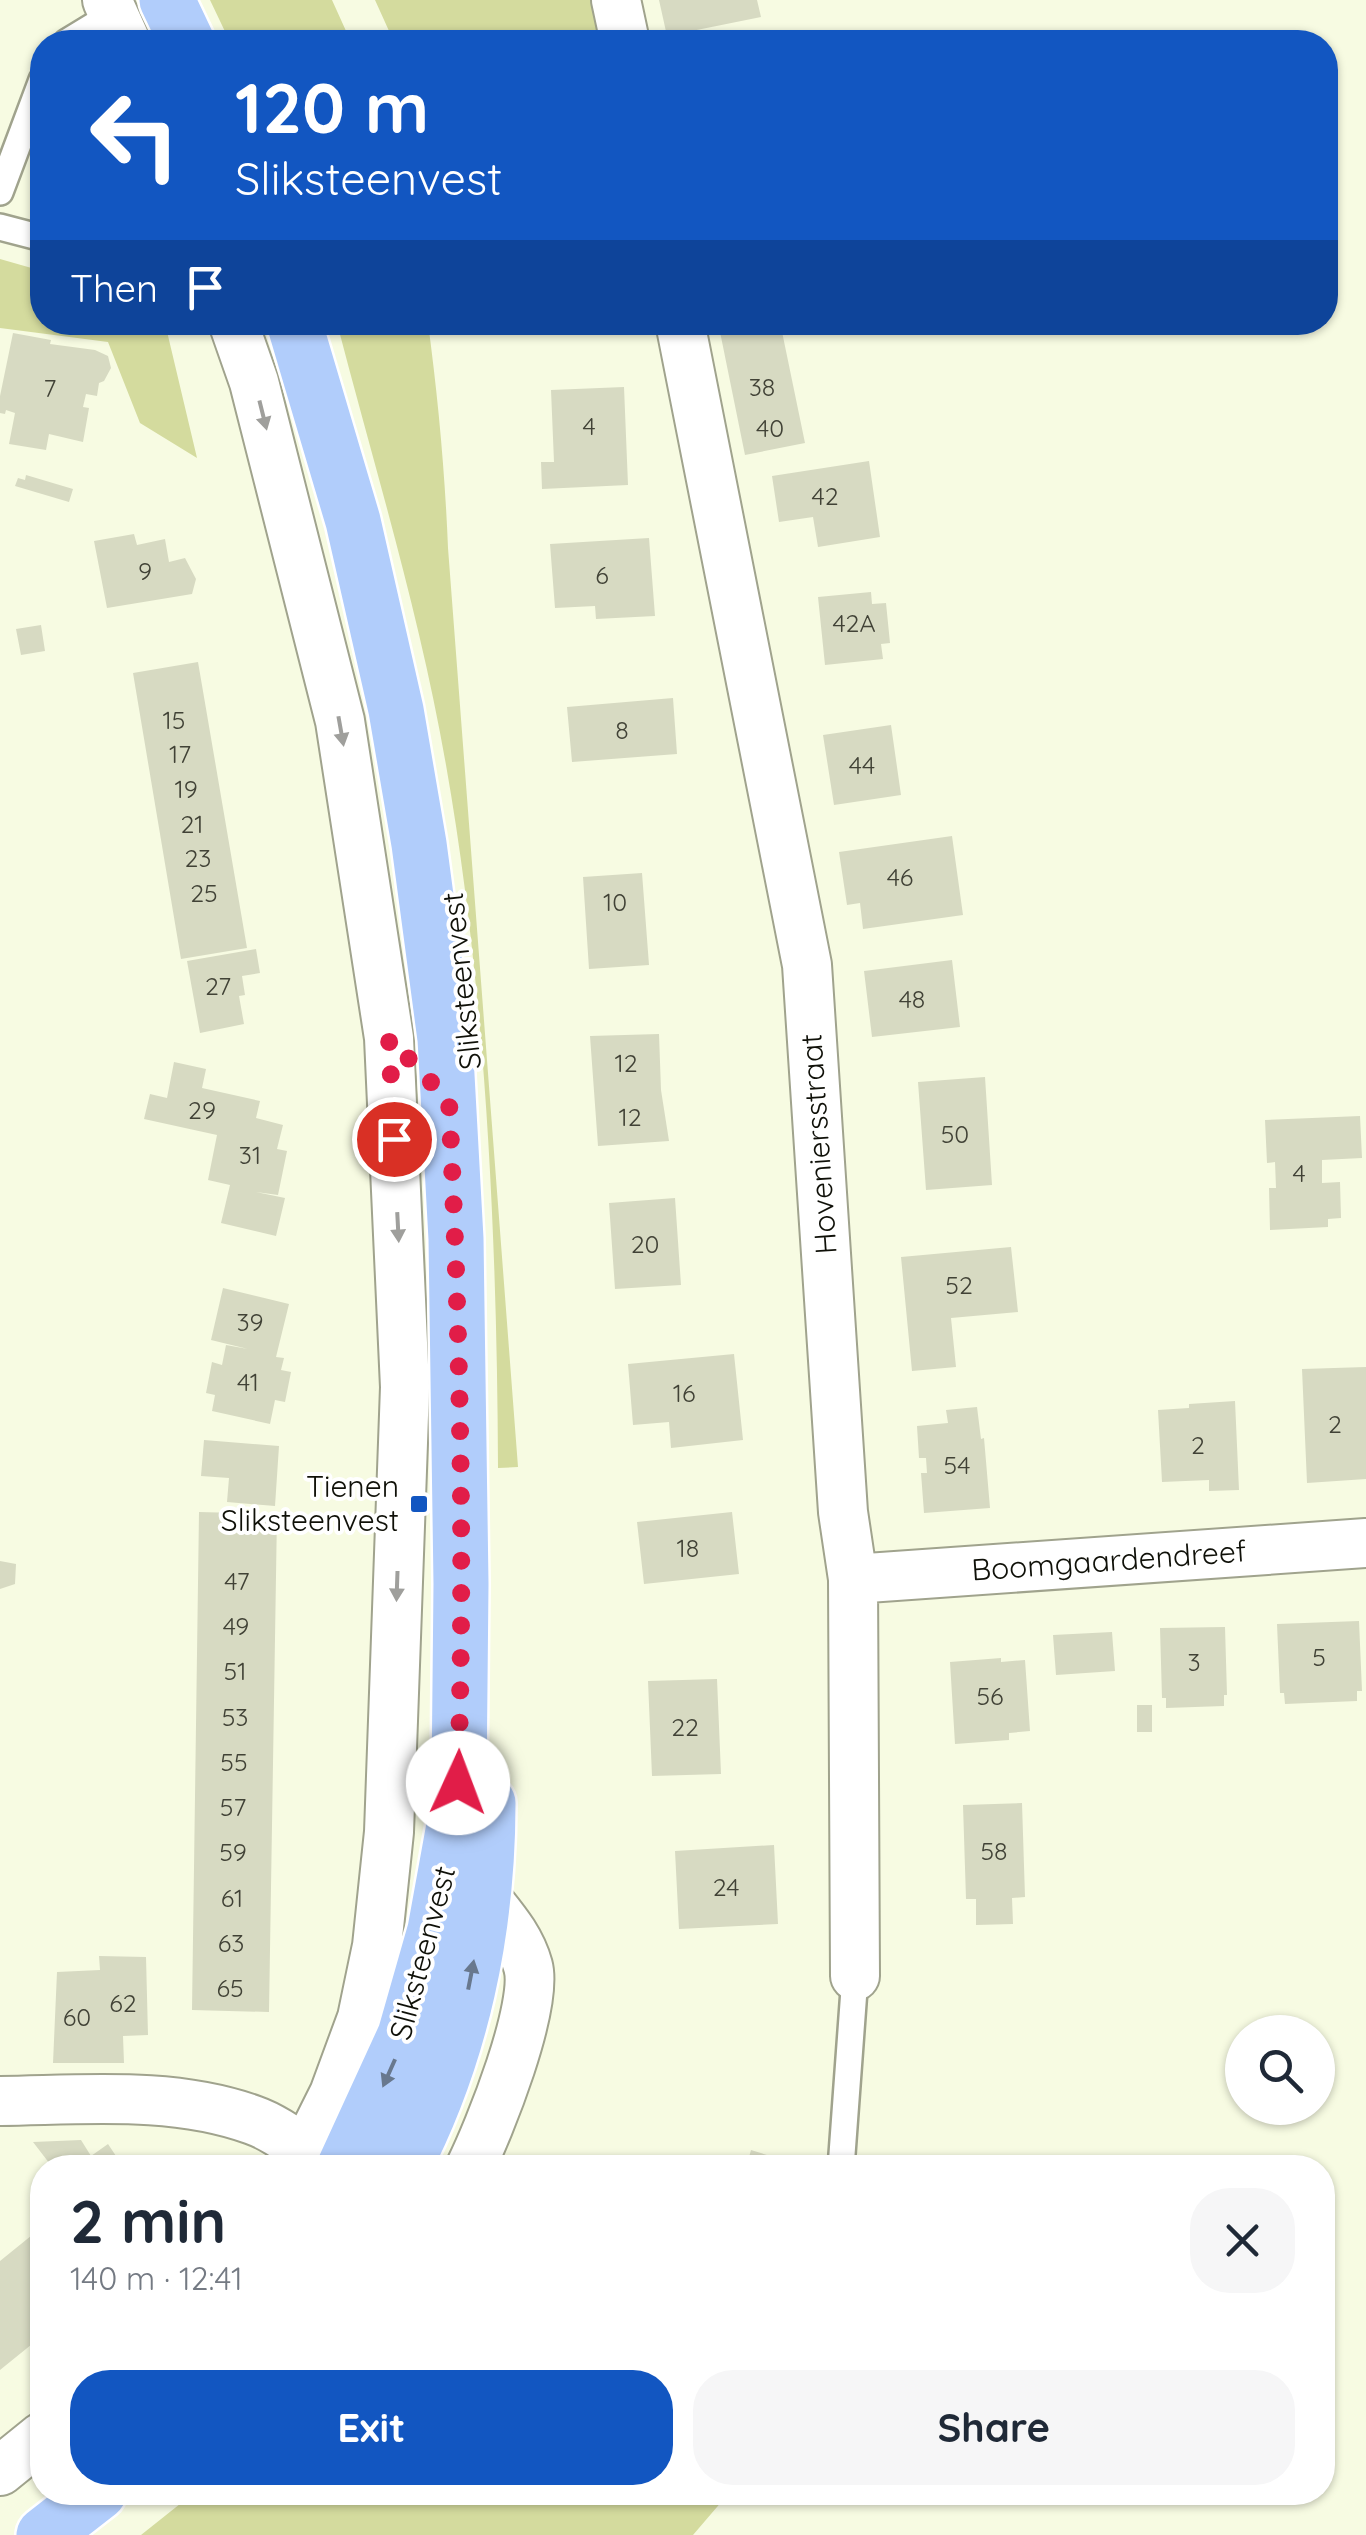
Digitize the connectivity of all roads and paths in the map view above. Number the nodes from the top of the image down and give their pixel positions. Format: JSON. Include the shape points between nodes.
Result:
{"nodes":[{"id":1,"x":167,"y":0,"type":"edge"},
{"id":2,"x":198,"y":0,"type":"edge"},
{"id":3,"x":616,"y":0,"type":"edge"},
{"id":4,"x":115,"y":19,"type":"edge"},
{"id":5,"x":92,"y":30,"type":"edge"},
{"id":6,"x":181,"y":30,"type":"edge"},
{"id":7,"x":211,"y":30,"type":"edge"},
{"id":8,"x":622,"y":30,"type":"edge"},
{"id":9,"x":30,"y":112,"type":"edge"},
{"id":10,"x":0,"y":192,"type":"edge"},
{"id":11,"x":0,"y":226,"type":"edge"},
{"id":12,"x":30,"y":235,"type":"edge"},
{"id":13,"x":238,"y":335,"type":"edge"},
{"id":14,"x":298,"y":335,"type":"edge"},
{"id":15,"x":326,"y":335,"type":"edge"},
{"id":16,"x":683,"y":335,"type":"edge"},
{"id":17,"x":389,"y":1038,"type":"junction"},
{"id":18,"x":449,"y":1101,"type":"junction"},
{"id":19,"x":1366,"y":1543,"type":"edge"},
{"id":20,"x":853,"y":1580,"type":"junction"},
{"id":21,"x":482,"y":1894,"type":"junction"},
{"id":22,"x":855,"y":1976,"type":"joint"},
{"id":23,"x":0,"y":2101,"type":"edge"},
{"id":24,"x":355,"y":2154,"type":"edge"},
{"id":25,"x":476,"y":2155,"type":"edge"},
{"id":26,"x":842,"y":2155,"type":"edge"},
{"id":27,"x":30,"y":2447,"type":"edge"},
{"id":28,"x":0,"y":2471,"type":"edge"},
{"id":29,"x":38,"y":2505,"type":"edge"},
{"id":30,"x":82,"y":2505,"type":"edge"},
{"id":31,"x":0,"y":2535,"type":"edge"},
{"id":32,"x":44,"y":2535,"type":"edge"}],
"edges":[{"from":1,"to":6,"type":"main road"},
{"from":2,"to":7,"type":"main road"},
{"from":3,"to":8,"type":"street"},
{"from":4,"to":5,"type":"lane"},
{"from":9,"to":10,"type":"lane"},
{"from":11,"to":12,"type":"lane"},
{"from":13,"to":17,"type":"street","name":"Sliksteenvest","one_way":true,"via":[[340,721]]},
{"from":14,"to":18,"type":"main road","name":"Sliksteenvest","via":[[353,520],[396,710]]},
{"from":15,"to":21,"type":"main road","name":"Sliksteenvest","via":[[406,624],[446,837],[470,1035],[486,1449],[488,1834]]},
{"from":16,"to":20,"type":"street","name":"Hoveniersstraat","via":[[807,965]]},
{"from":17,"to":18,"type":"street","name":"Sliksteenvest"},
{"from":17,"to":24,"type":"street","name":"Sliksteenvest","one_way":true,"via":[[405,1387],[389,1832],[369,1991],[334,2094]]},
{"from":18,"to":24,"type":"main road","name":"Sliksteenvest","one_way":true,"via":[[461,1529],[458,1783],[422,1982]]},
{"from":19,"to":20,"type":"street","name":"Boomgaardendreef"},
{"from":20,"to":22,"type":"street","name":"Hoveniersstraat"},
{"from":24,"to":21,"type":"main road","name":"Sliksteenvest","one_way":true,"via":[[463,2018]]},
{"from":21,"to":25,"type":"street","name":"Sliksteenvest","via":[[519,1940],[530,1971],[522,2026]]},
{"from":22,"to":26,"type":"lane"},
{"from":23,"to":24,"type":"street","via":[[200,2105]]},
{"from":27,"to":28,"type":"street"},
{"from":29,"to":31,"type":"main road"},
{"from":30,"to":32,"type":"main road"}]}
